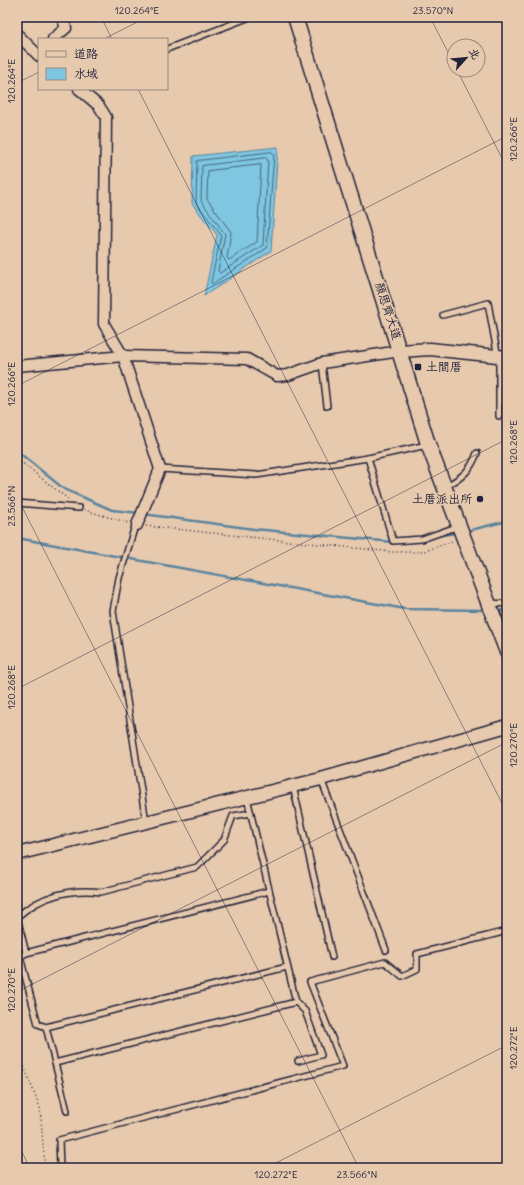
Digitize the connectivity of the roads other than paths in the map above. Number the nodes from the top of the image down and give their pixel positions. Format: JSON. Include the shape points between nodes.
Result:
{"nodes":[{"id":1,"x":62,"y":17,"type":"edge"},
{"id":2,"x":250,"y":17,"type":"edge"},
{"id":3,"x":295,"y":17,"type":"edge"},
{"id":4,"x":17,"y":34,"type":"edge"},
{"id":5,"x":54,"y":38,"type":"edge"},
{"id":6,"x":168,"y":49,"type":"edge"},
{"id":7,"x":38,"y":53,"type":"edge"},
{"id":8,"x":80,"y":90,"type":"edge"},
{"id":9,"x":443,"y":315,"type":"dead end"},
{"id":10,"x":400,"y":351,"type":"junction"},
{"id":11,"x":123,"y":356,"type":"junction"},
{"id":12,"x":502,"y":356,"type":"edge"},
{"id":13,"x":322,"y":363,"type":"junction"},
{"id":14,"x":17,"y":366,"type":"edge"},
{"id":15,"x":327,"y":406,"type":"dead end"},
{"id":16,"x":499,"y":416,"type":"dead end"},
{"id":17,"x":428,"y":444,"type":"junction"},
{"id":18,"x":477,"y":453,"type":"dead end"},
{"id":19,"x":368,"y":458,"type":"junction"},
{"id":20,"x":160,"y":469,"type":"junction"},
{"id":21,"x":444,"y":488,"type":"junction"},
{"id":22,"x":17,"y":503,"type":"edge"},
{"id":23,"x":79,"y":508,"type":"road end"},
{"id":24,"x":137,"y":526,"type":"joint"},
{"id":25,"x":462,"y":532,"type":"junction"},
{"id":26,"x":489,"y":602,"type":"junction"},
{"id":27,"x":507,"y":604,"type":"edge"},
{"id":28,"x":507,"y":652,"type":"edge"},
{"id":29,"x":507,"y":726,"type":"edge"},
{"id":30,"x":321,"y":779,"type":"junction"},
{"id":31,"x":293,"y":786,"type":"junction"},
{"id":32,"x":247,"y":798,"type":"junction"},
{"id":33,"x":251,"y":813,"type":"junction"},
{"id":34,"x":146,"y":823,"type":"junction"},
{"id":35,"x":17,"y":854,"type":"edge"},
{"id":36,"x":269,"y":891,"type":"junction"},
{"id":37,"x":507,"y":931,"type":"edge"},
{"id":38,"x":386,"y":950,"type":"dead end"},
{"id":39,"x":26,"y":953,"type":"junction"},
{"id":40,"x":332,"y":957,"type":"dead end"},
{"id":41,"x":287,"y":966,"type":"junction"},
{"id":42,"x":296,"y":1002,"type":"junction"},
{"id":43,"x":46,"y":1027,"type":"junction"},
{"id":44,"x":298,"y":1061,"type":"dead end"},
{"id":45,"x":55,"y":1063,"type":"junction"},
{"id":46,"x":67,"y":1111,"type":"dead end"},
{"id":47,"x":60,"y":1168,"type":"edge"}],
"edges":[{"from":1,"to":5,"type":"street","via":[[66,28]]},
{"from":2,"to":6,"type":"lane"},
{"from":3,"to":10,"type":"main road","name":"顏思齊大道"},
{"from":4,"to":7,"type":"street"},
{"from":8,"to":11,"type":"street","via":[[99,106],[106,117],[104,324]]},
{"from":9,"to":12,"type":"lane","via":[[488,302]]},
{"from":10,"to":12,"type":"street","via":[[430,350]]},
{"from":10,"to":13,"type":"street"},
{"from":10,"to":17,"type":"main road","name":"顏思齊大道"},
{"from":11,"to":13,"type":"street","via":[[247,359],[277,376],[288,375]]},
{"from":11,"to":14,"type":"street"},
{"from":11,"to":20,"type":"street"},
{"from":12,"to":16,"type":"lane","via":[[499,363]]},
{"from":13,"to":15,"type":"lane"},
{"from":17,"to":19,"type":"lane"},
{"from":17,"to":21,"type":"main road","name":"顏思齊大道"},
{"from":18,"to":21,"type":"lane","via":[[472,466],[458,480]]},
{"from":19,"to":20,"type":"lane","via":[[256,475]]},
{"from":19,"to":25,"type":"lane","via":[[393,541]]},
{"from":20,"to":24,"type":"street"},
{"from":21,"to":25,"type":"main road","name":"顏思齊大道"},
{"from":22,"to":23,"type":"lane"},
{"from":24,"to":34,"type":"lane","via":[[134,528],[119,578],[112,611]]},
{"from":25,"to":26,"type":"main road","name":"顏思齊大道"},
{"from":26,"to":27,"type":"lane"},
{"from":26,"to":28,"type":"main road","name":"顏思齊大道"},
{"from":29,"to":30,"type":"street"},
{"from":30,"to":31,"type":"street"},
{"from":30,"to":38,"type":"lane"},
{"from":31,"to":32,"type":"street"},
{"from":31,"to":40,"type":"lane"},
{"from":32,"to":33,"type":"lane"},
{"from":32,"to":34,"type":"street"},
{"from":33,"to":36,"type":"lane"},
{"from":33,"to":39,"type":"lane","via":[[233,816],[224,840],[197,868],[101,892],[88,890],[52,895],[25,910],[17,917]]},
{"from":34,"to":35,"type":"street"},
{"from":36,"to":39,"type":"lane"},
{"from":36,"to":41,"type":"lane"},
{"from":37,"to":47,"type":"lane","via":[[417,954],[416,969],[402,976],[385,962],[310,982],[343,1066],[59,1140]]},
{"from":39,"to":43,"type":"lane","via":[[20,958],[38,1024]]},
{"from":41,"to":42,"type":"lane"},
{"from":41,"to":43,"type":"lane"},
{"from":42,"to":44,"type":"lane","via":[[305,1011],[321,1055]]},
{"from":42,"to":45,"type":"lane"},
{"from":43,"to":45,"type":"lane"},
{"from":45,"to":46,"type":"lane"}]}
